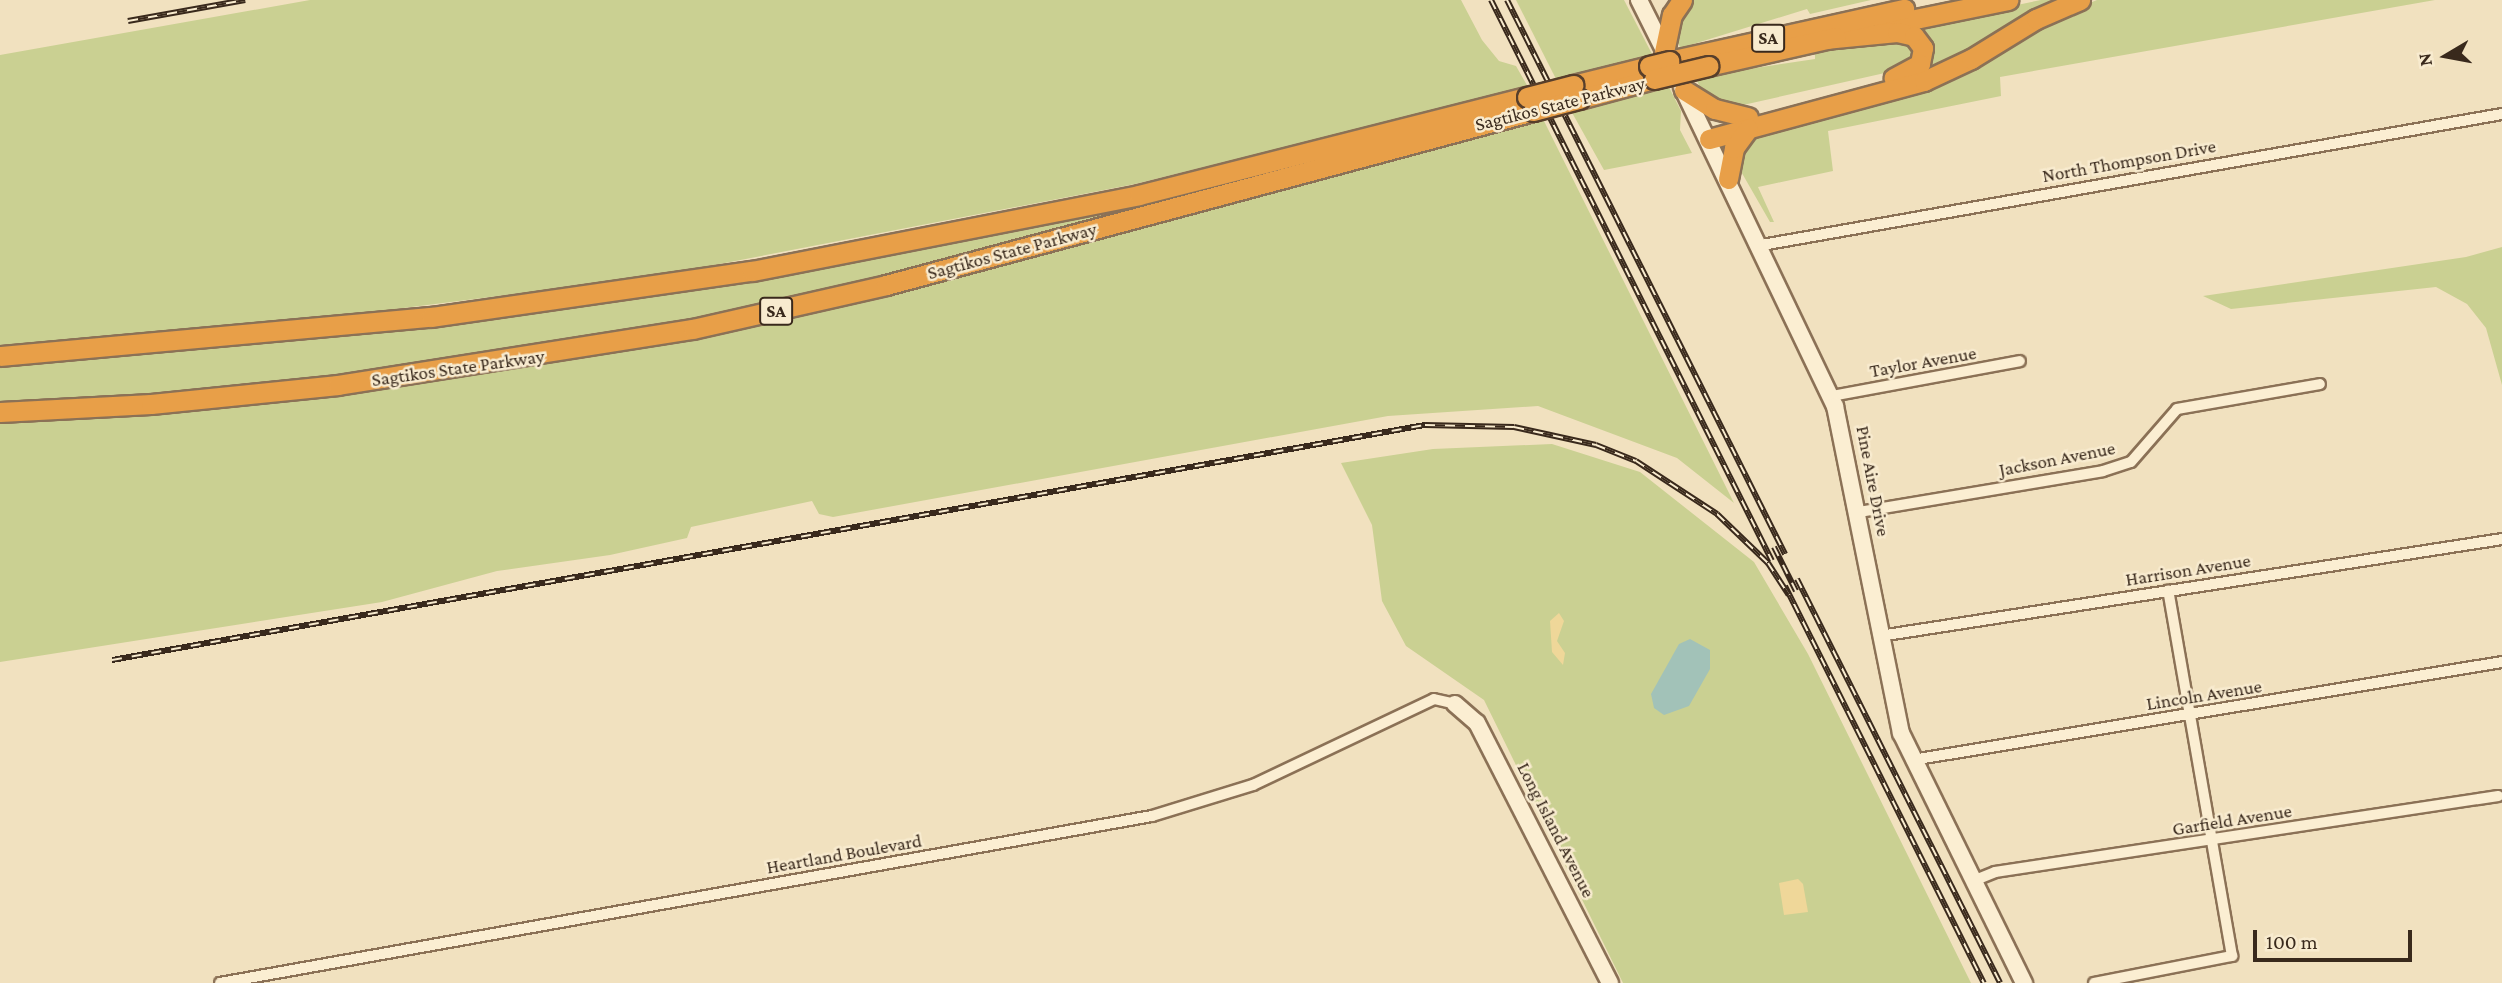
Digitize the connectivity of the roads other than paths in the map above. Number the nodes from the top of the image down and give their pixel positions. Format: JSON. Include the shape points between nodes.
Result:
{"nodes":[{"id":1,"x":1639,"y":0,"type":"edge"},
{"id":2,"x":1682,"y":0,"type":"edge"},
{"id":3,"x":1899,"y":0,"type":"edge"},
{"id":4,"x":1946,"y":0,"type":"edge"},
{"id":5,"x":2008,"y":0,"type":"edge"},
{"id":6,"x":2080,"y":0,"type":"edge"},
{"id":7,"x":1829,"y":31,"type":"junction"},
{"id":8,"x":1664,"y":52,"type":"junction"},
{"id":9,"x":1684,"y":90,"type":"junction"},
{"id":10,"x":1530,"y":104,"type":"junction"},
{"id":11,"x":2502,"y":114,"type":"edge"},
{"id":12,"x":1748,"y":123,"type":"junction"},
{"id":13,"x":1706,"y":134,"type":"junction"},
{"id":14,"x":1728,"y":179,"type":"junction"},
{"id":15,"x":1762,"y":245,"type":"junction"},
{"id":16,"x":0,"y":356,"type":"edge"},
{"id":17,"x":2020,"y":361,"type":"dead end"},
{"id":18,"x":2320,"y":384,"type":"dead end"},
{"id":19,"x":1832,"y":396,"type":"junction"},
{"id":20,"x":0,"y":412,"type":"edge"},
{"id":21,"x":1859,"y":512,"type":"junction"},
{"id":22,"x":2502,"y":538,"type":"edge"},
{"id":23,"x":2168,"y":591,"type":"junction"},
{"id":24,"x":1880,"y":636,"type":"junction"},
{"id":25,"x":2502,"y":662,"type":"edge"},
{"id":26,"x":1455,"y":704,"type":"joint"},
{"id":27,"x":2190,"y":716,"type":"junction"},
{"id":28,"x":1912,"y":760,"type":"junction"},
{"id":29,"x":2498,"y":796,"type":"dead end"},
{"id":30,"x":2212,"y":841,"type":"junction"},
{"id":31,"x":1973,"y":881,"type":"junction"},
{"id":32,"x":220,"y":983,"type":"edge"},
{"id":33,"x":1610,"y":983,"type":"edge"},
{"id":34,"x":2024,"y":983,"type":"edge"},
{"id":35,"x":2094,"y":983,"type":"edge"}],
"edges":[{"from":1,"to":8,"type":"street","name":"Pine Aire Drive"},
{"from":2,"to":8,"type":"highway","via":[[1672,15]]},
{"from":3,"to":7,"type":"highway"},
{"from":4,"to":7,"type":"highway","name":"Sagtikos State Parkway","number":"SA"},
{"from":5,"to":7,"type":"highway","name":"Sagtikos State Parkway","number":"SA"},
{"from":6,"to":12,"type":"highway","via":[[2028,23],[1940,75]]},
{"from":7,"to":10,"type":"highway","name":"Sagtikos State Parkway","number":"SA","bridge":true},
{"from":7,"to":12,"type":"highway","via":[[1909,33],[1921,44],[1922,59],[1914,71],[1901,77]]},
{"from":8,"to":9,"type":"street","name":"Pine Aire Drive"},
{"from":9,"to":12,"type":"highway"},
{"from":9,"to":13,"type":"street","name":"Pine Aire Drive"},
{"from":10,"to":16,"type":"highway","name":"Sagtikos State Parkway","number":"SA","via":[[1139,195],[752,271],[430,317]]},
{"from":10,"to":20,"type":"highway","name":"Sagtikos State Parkway","number":"SA","via":[[887,285],[693,330],[338,385],[150,404]]},
{"from":11,"to":15,"type":"street","name":"North Thompson Drive"},
{"from":12,"to":13,"type":"highway"},
{"from":12,"to":14,"type":"highway","via":[[1734,148]]},
{"from":13,"to":14,"type":"street","name":"Pine Aire Drive"},
{"from":14,"to":15,"type":"street","name":"Pine Aire Drive"},
{"from":15,"to":19,"type":"street","name":"Pine Aire Drive"},
{"from":17,"to":19,"type":"street","name":"Taylor Avenue"},
{"from":18,"to":21,"type":"street","name":"Jackson Avenue","via":[[2177,409],[2131,462],[2103,471]]},
{"from":19,"to":21,"type":"street","name":"Pine Aire Drive"},
{"from":21,"to":24,"type":"street","name":"Pine Aire Drive"},
{"from":22,"to":23,"type":"street","name":"Harrison Avenue"},
{"from":23,"to":24,"type":"street","name":"Harrison Avenue"},
{"from":23,"to":27,"type":"street"},
{"from":24,"to":28,"type":"street","name":"Pine Aire Drive","via":[[1898,722]]},
{"from":25,"to":27,"type":"street","name":"Lincoln Avenue"},
{"from":26,"to":32,"type":"street","name":"Heartland Boulevard","via":[[1434,699],[1253,785],[1152,816]]},
{"from":26,"to":33,"type":"street","name":"Long Island Avenue","via":[[1477,723]]},
{"from":27,"to":28,"type":"street","name":"Lincoln Avenue"},
{"from":27,"to":30,"type":"street"},
{"from":28,"to":31,"type":"street","name":"Pine Aire Drive"},
{"from":29,"to":30,"type":"street","name":"Garfield Avenue"},
{"from":30,"to":31,"type":"street","name":"Garfield Avenue","via":[[1995,872]]},
{"from":30,"to":35,"type":"street","via":[[2232,956]]},
{"from":31,"to":34,"type":"street","name":"Pine Aire Drive"}]}
